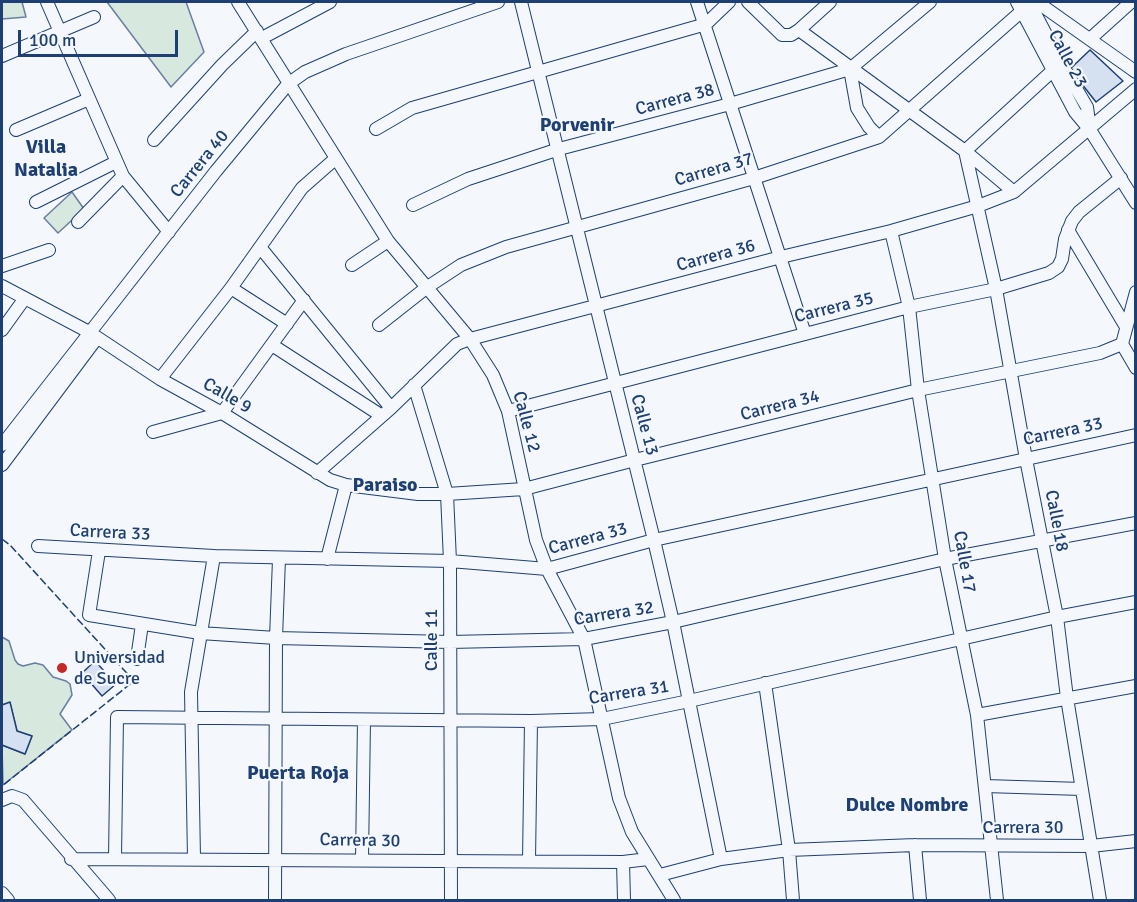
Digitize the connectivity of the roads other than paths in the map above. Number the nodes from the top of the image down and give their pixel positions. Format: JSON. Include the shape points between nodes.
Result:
{"nodes":[{"id":1,"x":47,"y":2,"type":"edge"},
{"id":2,"x":238,"y":2,"type":"edge"},
{"id":3,"x":330,"y":2,"type":"edge"},
{"id":4,"x":498,"y":2,"type":"edge"},
{"id":5,"x":521,"y":2,"type":"edge"},
{"id":6,"x":697,"y":2,"type":"edge"},
{"id":7,"x":729,"y":2,"type":"edge"},
{"id":8,"x":748,"y":2,"type":"edge"},
{"id":9,"x":830,"y":2,"type":"edge"},
{"id":10,"x":930,"y":2,"type":"edge"},
{"id":11,"x":1131,"y":2,"type":"edge"},
{"id":12,"x":1028,"y":3,"type":"edge"},
{"id":13,"x":94,"y":17,"type":"dead end"},
{"id":14,"x":706,"y":24,"type":"junction"},
{"id":15,"x":59,"y":30,"type":"junction"},
{"id":16,"x":800,"y":30,"type":"junction"},
{"id":17,"x":259,"y":34,"type":"junction"},
{"id":18,"x":1090,"y":39,"type":"junction"},
{"id":19,"x":2,"y":56,"type":"edge"},
{"id":20,"x":1057,"y":67,"type":"junction"},
{"id":21,"x":850,"y":69,"type":"junction"},
{"id":22,"x":538,"y":72,"type":"junction"},
{"id":23,"x":1136,"y":72,"type":"edge"},
{"id":24,"x":288,"y":84,"type":"junction"},
{"id":25,"x":1136,"y":89,"type":"edge"},
{"id":26,"x":89,"y":99,"type":"junction"},
{"id":27,"x":729,"y":104,"type":"junction"},
{"id":28,"x":909,"y":111,"type":"junction"},
{"id":29,"x":376,"y":129,"type":"dead end"},
{"id":30,"x":16,"y":130,"type":"dead end"},
{"id":31,"x":1090,"y":130,"type":"junction"},
{"id":32,"x":879,"y":137,"type":"junction"},
{"id":33,"x":154,"y":140,"type":"dead end"},
{"id":34,"x":559,"y":149,"type":"junction"},
{"id":35,"x":965,"y":151,"type":"junction"},
{"id":36,"x":335,"y":159,"type":"junction"},
{"id":37,"x":116,"y":162,"type":"junction"},
{"id":38,"x":123,"y":176,"type":"junction"},
{"id":39,"x":754,"y":178,"type":"junction"},
{"id":40,"x":1121,"y":178,"type":"junction"},
{"id":41,"x":1014,"y":192,"type":"junction"},
{"id":42,"x":36,"y":202,"type":"dead end"},
{"id":43,"x":1136,"y":203,"type":"edge"},
{"id":44,"x":413,"y":205,"type":"dead end"},
{"id":45,"x":978,"y":206,"type":"junction"},
{"id":46,"x":78,"y":222,"type":"dead end"},
{"id":47,"x":578,"y":228,"type":"junction"},
{"id":48,"x":1068,"y":230,"type":"junction"},
{"id":49,"x":891,"y":231,"type":"junction"},
{"id":50,"x":169,"y":232,"type":"junction"},
{"id":51,"x":388,"y":241,"type":"junction"},
{"id":52,"x":260,"y":247,"type":"junction"},
{"id":53,"x":49,"y":250,"type":"dead end"},
{"id":54,"x":781,"y":257,"type":"junction"},
{"id":55,"x":352,"y":265,"type":"dead end"},
{"id":56,"x":2,"y":266,"type":"edge"},
{"id":57,"x":2,"y":286,"type":"edge"},
{"id":58,"x":231,"y":288,"type":"junction"},
{"id":59,"x":426,"y":288,"type":"junction"},
{"id":60,"x":996,"y":289,"type":"junction"},
{"id":61,"x":1136,"y":292,"type":"edge"},
{"id":62,"x":25,"y":298,"type":"junction"},
{"id":63,"x":304,"y":300,"type":"junction"},
{"id":64,"x":598,"y":307,"type":"junction"},
{"id":65,"x":909,"y":307,"type":"junction"},
{"id":66,"x":287,"y":324,"type":"junction"},
{"id":67,"x":379,"y":325,"type":"dead end"},
{"id":68,"x":1126,"y":327,"type":"junction"},
{"id":69,"x":2,"y":330,"type":"edge"},
{"id":70,"x":805,"y":333,"type":"junction"},
{"id":71,"x":93,"y":335,"type":"junction"},
{"id":72,"x":470,"y":339,"type":"junction"},
{"id":73,"x":1122,"y":344,"type":"junction"},
{"id":74,"x":272,"y":345,"type":"junction"},
{"id":75,"x":1136,"y":368,"type":"edge"},
{"id":76,"x":1010,"y":371,"type":"junction"},
{"id":77,"x":160,"y":379,"type":"junction"},
{"id":78,"x":615,"y":384,"type":"junction"},
{"id":79,"x":414,"y":385,"type":"junction"},
{"id":80,"x":918,"y":390,"type":"junction"},
{"id":81,"x":508,"y":411,"type":"junction"},
{"id":82,"x":387,"y":412,"type":"junction"},
{"id":83,"x":222,"y":413,"type":"junction"},
{"id":84,"x":25,"y":425,"type":"junction"},
{"id":85,"x":153,"y":432,"type":"dead end"},
{"id":86,"x":1136,"y":435,"type":"edge"},
{"id":87,"x":2,"y":445,"type":"edge"},
{"id":88,"x":1026,"y":459,"type":"junction"},
{"id":89,"x":635,"y":460,"type":"junction"},
{"id":90,"x":2,"y":465,"type":"edge"},
{"id":91,"x":317,"y":473,"type":"junction"},
{"id":92,"x":932,"y":481,"type":"junction"},
{"id":93,"x":346,"y":485,"type":"junction"},
{"id":94,"x":524,"y":489,"type":"junction"},
{"id":95,"x":447,"y":494,"type":"junction"},
{"id":96,"x":1136,"y":523,"type":"edge"},
{"id":97,"x":1042,"y":539,"type":"junction"},
{"id":98,"x":654,"y":540,"type":"junction"},
{"id":99,"x":38,"y":546,"type":"dead end"},
{"id":100,"x":99,"y":551,"type":"junction"},
{"id":101,"x":214,"y":556,"type":"junction"},
{"id":102,"x":279,"y":559,"type":"junction"},
{"id":103,"x":327,"y":559,"type":"junction"},
{"id":104,"x":945,"y":559,"type":"junction"},
{"id":105,"x":450,"y":561,"type":"junction"},
{"id":106,"x":547,"y":569,"type":"junction"},
{"id":107,"x":1136,"y":602,"type":"edge"},
{"id":108,"x":1057,"y":617,"type":"junction"},
{"id":109,"x":673,"y":622,"type":"junction"},
{"id":110,"x":142,"y":624,"type":"junction"},
{"id":111,"x":200,"y":633,"type":"junction"},
{"id":112,"x":276,"y":638,"type":"junction"},
{"id":113,"x":584,"y":639,"type":"junction"},
{"id":114,"x":961,"y":639,"type":"junction"},
{"id":115,"x":450,"y":642,"type":"junction"},
{"id":116,"x":137,"y":659,"type":"dead end"},
{"id":117,"x":765,"y":683,"type":"junction"},
{"id":118,"x":1136,"y":686,"type":"edge"},
{"id":119,"x":1067,"y":698,"type":"junction"},
{"id":120,"x":689,"y":701,"type":"junction"},
{"id":121,"x":977,"y":715,"type":"junction"},
{"id":122,"x":191,"y":718,"type":"junction"},
{"id":123,"x":275,"y":719,"type":"junction"},
{"id":124,"x":602,"y":719,"type":"junction"},
{"id":125,"x":364,"y":720,"type":"junction"},
{"id":126,"x":451,"y":720,"type":"junction"},
{"id":127,"x":531,"y":721,"type":"junction"},
{"id":128,"x":985,"y":786,"type":"junction"},
{"id":129,"x":1082,"y":789,"type":"junction"},
{"id":130,"x":7,"y":798,"type":"edge"},
{"id":131,"x":1136,"y":841,"type":"edge"},
{"id":132,"x":915,"y":845,"type":"junction"},
{"id":133,"x":990,"y":846,"type":"junction"},
{"id":134,"x":1091,"y":846,"type":"junction"},
{"id":135,"x":789,"y":850,"type":"junction"},
{"id":136,"x":116,"y":858,"type":"junction"},
{"id":137,"x":194,"y":858,"type":"junction"},
{"id":138,"x":71,"y":859,"type":"junction"},
{"id":139,"x":276,"y":859,"type":"junction"},
{"id":140,"x":362,"y":859,"type":"junction"},
{"id":141,"x":648,"y":859,"type":"junction"},
{"id":142,"x":720,"y":859,"type":"junction"},
{"id":143,"x":452,"y":861,"type":"junction"},
{"id":144,"x":529,"y":861,"type":"junction"},
{"id":145,"x":623,"y":862,"type":"junction"},
{"id":146,"x":660,"y":875,"type":"junction"},
{"id":147,"x":2,"y":893,"type":"edge"},
{"id":148,"x":8,"y":900,"type":"edge"},
{"id":149,"x":109,"y":900,"type":"edge"},
{"id":150,"x":275,"y":900,"type":"edge"},
{"id":151,"x":451,"y":900,"type":"edge"},
{"id":152,"x":624,"y":900,"type":"edge"},
{"id":153,"x":674,"y":900,"type":"edge"},
{"id":154,"x":793,"y":900,"type":"edge"},
{"id":155,"x":920,"y":900,"type":"edge"},
{"id":156,"x":997,"y":900,"type":"edge"},
{"id":157,"x":1100,"y":900,"type":"edge"}],
"edges":[{"from":1,"to":15,"type":"street"},
{"from":2,"to":17,"type":"street","name":"Calle 12"},
{"from":3,"to":17,"type":"street"},
{"from":4,"to":24,"type":"street","name":"Carrera 40","via":[[346,54]]},
{"from":5,"to":22,"type":"street","name":"Calle 13"},
{"from":6,"to":14,"type":"street"},
{"from":7,"to":14,"type":"street"},
{"from":8,"to":16,"type":"street","via":[[782,35]]},
{"from":9,"to":16,"type":"street"},
{"from":10,"to":21,"type":"street","name":"Carrera 38"},
{"from":11,"to":18,"type":"street"},
{"from":12,"to":18,"type":"street"},
{"from":12,"to":20,"type":"street","name":"Calle 23"},
{"from":12,"to":28,"type":"street","name":"Carrera 37"},
{"from":13,"to":15,"type":"street"},
{"from":14,"to":22,"type":"street"},
{"from":14,"to":27,"type":"street"},
{"from":15,"to":19,"type":"street"},
{"from":15,"to":26,"type":"street"},
{"from":16,"to":21,"type":"street"},
{"from":17,"to":24,"type":"street","name":"Calle 12"},
{"from":17,"to":33,"type":"street","via":[[222,65]]},
{"from":18,"to":23,"type":"street"},
{"from":20,"to":31,"type":"street","name":"Calle 23","via":[[1087,107]]},
{"from":20,"to":35,"type":"street"},
{"from":21,"to":27,"type":"street","name":"Carrera 38"},
{"from":21,"to":28,"type":"street"},
{"from":21,"to":32,"type":"street","via":[[857,108]]},
{"from":22,"to":29,"type":"street","via":[[412,108]]},
{"from":22,"to":34,"type":"street","name":"Calle 13"},
{"from":24,"to":36,"type":"street","name":"Calle 12"},
{"from":24,"to":50,"type":"street","name":"Carrera 40"},
{"from":25,"to":31,"type":"street","name":"Carrera 36"},
{"from":26,"to":30,"type":"street"},
{"from":26,"to":37,"type":"street"},
{"from":27,"to":34,"type":"street","name":"Carrera 38"},
{"from":27,"to":39,"type":"street"},
{"from":28,"to":32,"type":"street","name":"Carrera 37"},
{"from":28,"to":35,"type":"street"},
{"from":31,"to":40,"type":"street","name":"Calle 23"},
{"from":31,"to":41,"type":"street","name":"Carrera 36"},
{"from":32,"to":39,"type":"street","name":"Carrera 37"},
{"from":34,"to":44,"type":"street","name":"Carrera 38","via":[[468,178]]},
{"from":34,"to":47,"type":"street","name":"Calle 13"},
{"from":35,"to":41,"type":"street"},
{"from":35,"to":45,"type":"street","name":"Calle 18"},
{"from":36,"to":51,"type":"street","name":"Calle 12"},
{"from":36,"to":52,"type":"street","via":[[302,188]]},
{"from":37,"to":38,"type":"street"},
{"from":37,"to":42,"type":"street"},
{"from":38,"to":46,"type":"street"},
{"from":38,"to":50,"type":"street"},
{"from":39,"to":47,"type":"street","name":"Carrera 37"},
{"from":39,"to":54,"type":"street"},
{"from":40,"to":43,"type":"street","name":"Calle 23"},
{"from":40,"to":48,"type":"street","name":"Carrera 35","via":[[1079,212]]},
{"from":41,"to":45,"type":"street","name":"Carrera 36"},
{"from":45,"to":49,"type":"street","name":"Carrera 36"},
{"from":45,"to":60,"type":"street","name":"Calle 18"},
{"from":47,"to":59,"type":"street","name":"Carrera 37","via":[[506,247],[460,265]]},
{"from":47,"to":64,"type":"street","name":"Calle 13"},
{"from":48,"to":60,"type":"street","name":"Carrera 35","via":[[1058,267]]},
{"from":48,"to":68,"type":"street"},
{"from":49,"to":54,"type":"street","name":"Carrera 36"},
{"from":49,"to":65,"type":"street","name":"Calle 17"},
{"from":50,"to":71,"type":"street","name":"Carrera 40"},
{"from":51,"to":55,"type":"street"},
{"from":51,"to":59,"type":"street","name":"Calle 12"},
{"from":52,"to":58,"type":"street"},
{"from":52,"to":63,"type":"street"},
{"from":53,"to":56,"type":"street"},
{"from":54,"to":64,"type":"street","name":"Carrera 36"},
{"from":54,"to":70,"type":"street"},
{"from":57,"to":62,"type":"street","name":"Calle 9"},
{"from":58,"to":66,"type":"street"},
{"from":58,"to":77,"type":"street"},
{"from":59,"to":67,"type":"street","name":"Carrera 37"},
{"from":59,"to":72,"type":"street","name":"Calle 12"},
{"from":60,"to":65,"type":"street","name":"Carrera 35"},
{"from":60,"to":76,"type":"street","name":"Calle 18"},
{"from":61,"to":68,"type":"street"},
{"from":62,"to":69,"type":"street"},
{"from":62,"to":71,"type":"street","name":"Calle 9"},
{"from":63,"to":66,"type":"street"},
{"from":63,"to":82,"type":"street"},
{"from":64,"to":72,"type":"street","name":"Carrera 36"},
{"from":64,"to":78,"type":"street","name":"Calle 13"},
{"from":65,"to":70,"type":"street","name":"Carrera 35"},
{"from":65,"to":80,"type":"street","name":"Calle 17"},
{"from":66,"to":74,"type":"street"},
{"from":68,"to":73,"type":"street"},
{"from":70,"to":78,"type":"street","name":"Carrera 35"},
{"from":71,"to":77,"type":"street","name":"Calle 9"},
{"from":71,"to":84,"type":"street","name":"Carrera 40","via":[[79,348]]},
{"from":72,"to":79,"type":"street","name":"Carrera 36","via":[[457,344]]},
{"from":72,"to":81,"type":"street","name":"Calle 12","via":[[493,375]]},
{"from":73,"to":75,"type":"street"},
{"from":73,"to":76,"type":"street","name":"Carrera 34","via":[[1100,353]]},
{"from":74,"to":82,"type":"street"},
{"from":74,"to":83,"type":"street"},
{"from":76,"to":80,"type":"street","name":"Carrera 34"},
{"from":76,"to":88,"type":"street","name":"Calle 18"},
{"from":77,"to":83,"type":"street","name":"Calle 9"},
{"from":78,"to":81,"type":"street","name":"Carrera 35"},
{"from":78,"to":89,"type":"street","name":"Calle 13"},
{"from":79,"to":82,"type":"street","name":"Carrera 36"},
{"from":79,"to":95,"type":"street","name":"Calle 11"},
{"from":80,"to":89,"type":"street","name":"Carrera 34"},
{"from":80,"to":92,"type":"street","name":"Calle 17"},
{"from":81,"to":94,"type":"street","name":"Calle 12"},
{"from":82,"to":91,"type":"street","name":"Carrera 36"},
{"from":83,"to":85,"type":"street"},
{"from":83,"to":91,"type":"street","name":"Calle 9"},
{"from":84,"to":87,"type":"street","name":"Carrera 40"},
{"from":84,"to":90,"type":"street","name":"Carrera 40"},
{"from":86,"to":88,"type":"street","name":"Carrera 33"},
{"from":88,"to":92,"type":"street","name":"Carrera 33"},
{"from":88,"to":97,"type":"street","name":"Calle 18"},
{"from":89,"to":94,"type":"street","name":"Carrera 34"},
{"from":89,"to":98,"type":"street","name":"Calle 13"},
{"from":91,"to":93,"type":"street","name":"Calle 9"},
{"from":92,"to":98,"type":"street","name":"Carrera 33"},
{"from":92,"to":104,"type":"street","name":"Calle 17"},
{"from":93,"to":95,"type":"street","name":"Calle 9"},
{"from":93,"to":103,"type":"street"},
{"from":94,"to":95,"type":"street","name":"Carrera 34"},
{"from":94,"to":106,"type":"street","name":"Calle 12"},
{"from":95,"to":105,"type":"street","name":"Calle 11"},
{"from":96,"to":97,"type":"street","name":"Carrera 32"},
{"from":97,"to":104,"type":"street","name":"Carrera 32"},
{"from":97,"to":108,"type":"street","name":"Calle 18"},
{"from":98,"to":106,"type":"street","name":"Carrera 33"},
{"from":98,"to":109,"type":"street","name":"Calle 13"},
{"from":99,"to":100,"type":"street","name":"Carrera 33"},
{"from":100,"to":101,"type":"street","name":"Carrera 33"},
{"from":100,"to":110,"type":"street","name":"Carrera 32","via":[[89,615]]},
{"from":101,"to":102,"type":"street","name":"Carrera 33"},
{"from":101,"to":111,"type":"street"},
{"from":102,"to":103,"type":"street","name":"Carrera 33"},
{"from":102,"to":112,"type":"street"},
{"from":103,"to":105,"type":"street","name":"Carrera 33"},
{"from":104,"to":109,"type":"street","name":"Carrera 32"},
{"from":104,"to":114,"type":"street","name":"Calle 17"},
{"from":105,"to":106,"type":"street","name":"Carrera 33"},
{"from":105,"to":115,"type":"street","name":"Calle 11"},
{"from":106,"to":113,"type":"street","name":"Calle 12"},
{"from":107,"to":108,"type":"street","name":"Carrera 31"},
{"from":108,"to":114,"type":"street","name":"Carrera 31"},
{"from":108,"to":119,"type":"street","name":"Calle 18"},
{"from":109,"to":113,"type":"street","name":"Carrera 32"},
{"from":109,"to":120,"type":"street","name":"Calle 13"},
{"from":110,"to":111,"type":"street","name":"Carrera 32"},
{"from":110,"to":116,"type":"street"},
{"from":111,"to":112,"type":"street","name":"Carrera 32"},
{"from":111,"to":122,"type":"street"},
{"from":112,"to":115,"type":"street","name":"Carrera 32"},
{"from":112,"to":123,"type":"street"},
{"from":113,"to":115,"type":"street","name":"Carrera 32"},
{"from":113,"to":124,"type":"street","name":"Calle 12"},
{"from":114,"to":117,"type":"street","name":"Carrera 31"},
{"from":114,"to":121,"type":"street","name":"Calle 17"},
{"from":115,"to":126,"type":"street","name":"Calle 11"},
{"from":117,"to":120,"type":"street","name":"Carrera 31"},
{"from":117,"to":135,"type":"street"},
{"from":118,"to":119,"type":"street"},
{"from":119,"to":121,"type":"street"},
{"from":119,"to":129,"type":"street","name":"Calle 18"},
{"from":120,"to":124,"type":"street","name":"Carrera 31"},
{"from":120,"to":142,"type":"street","name":"Calle 13"},
{"from":121,"to":128,"type":"street","name":"Calle 17"},
{"from":122,"to":123,"type":"street","name":"Carrera 31"},
{"from":122,"to":136,"type":"street","name":"Carrera 31","via":[[117,717]]},
{"from":122,"to":137,"type":"street"},
{"from":123,"to":125,"type":"street","name":"Carrera 31"},
{"from":123,"to":139,"type":"street"},
{"from":124,"to":127,"type":"street","name":"Carrera 31"},
{"from":124,"to":141,"type":"street","name":"Calle 12","via":[[619,798]]},
{"from":125,"to":126,"type":"street","name":"Carrera 31"},
{"from":125,"to":140,"type":"street"},
{"from":126,"to":127,"type":"street","name":"Carrera 31"},
{"from":126,"to":143,"type":"street","name":"Calle 11"},
{"from":127,"to":144,"type":"street"},
{"from":128,"to":129,"type":"street"},
{"from":128,"to":133,"type":"street","name":"Calle 17"},
{"from":129,"to":134,"type":"street","name":"Calle 18"},
{"from":130,"to":138,"type":"street","via":[[23,800]]},
{"from":131,"to":134,"type":"street","name":"Carrera 30"},
{"from":132,"to":133,"type":"street","name":"Carrera 30"},
{"from":132,"to":135,"type":"street","name":"Carrera 30"},
{"from":132,"to":155,"type":"street"},
{"from":133,"to":134,"type":"street","name":"Carrera 30"},
{"from":133,"to":156,"type":"street","name":"Calle 17"},
{"from":134,"to":157,"type":"street","name":"Calle 18"},
{"from":135,"to":142,"type":"street","name":"Carrera 30"},
{"from":135,"to":154,"type":"street"},
{"from":136,"to":137,"type":"street","name":"Carrera 30"},
{"from":136,"to":138,"type":"street","name":"Carrera 30"},
{"from":137,"to":139,"type":"street","name":"Carrera 30"},
{"from":138,"to":149,"type":"street"},
{"from":139,"to":140,"type":"street","name":"Carrera 30"},
{"from":139,"to":150,"type":"street"},
{"from":140,"to":143,"type":"street","name":"Carrera 30"},
{"from":141,"to":145,"type":"street","name":"Carrera 30"},
{"from":141,"to":146,"type":"street","name":"Calle 12"},
{"from":142,"to":146,"type":"street","name":"Carrera 30"},
{"from":143,"to":144,"type":"street","name":"Carrera 30"},
{"from":143,"to":151,"type":"street","name":"Calle 11"},
{"from":144,"to":145,"type":"street","name":"Carrera 30"},
{"from":145,"to":152,"type":"street"},
{"from":146,"to":153,"type":"street","name":"Calle 12"},
{"from":147,"to":148,"type":"street"}]}
